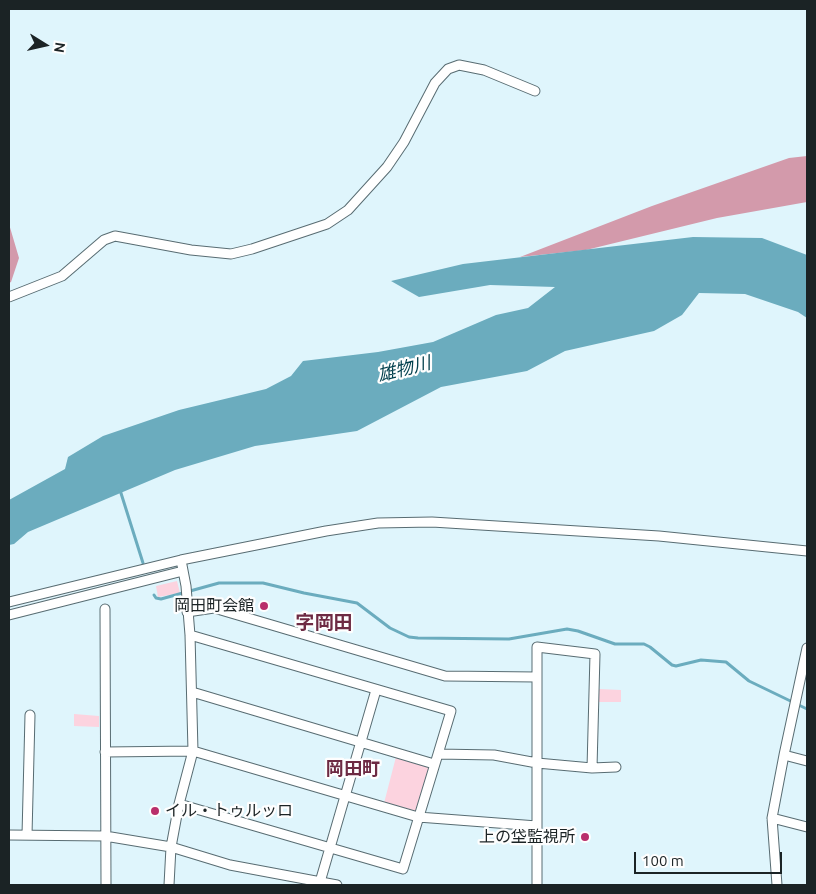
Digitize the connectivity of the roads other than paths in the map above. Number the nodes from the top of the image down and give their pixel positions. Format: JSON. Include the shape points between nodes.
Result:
{"nodes":[{"id":1,"x":535,"y":91,"type":"dead end"},
{"id":2,"x":9,"y":297,"type":"edge"},
{"id":3,"x":807,"y":551,"type":"edge"},
{"id":4,"x":181,"y":560,"type":"junction"},
{"id":5,"x":183,"y":571,"type":"junction"},
{"id":6,"x":9,"y":602,"type":"edge"},
{"id":7,"x":105,"y":609,"type":"dead end"},
{"id":8,"x":187,"y":612,"type":"junction"},
{"id":9,"x":9,"y":615,"type":"edge"},
{"id":10,"x":190,"y":635,"type":"junction"},
{"id":11,"x":807,"y":648,"type":"edge"},
{"id":12,"x":805,"y":669,"type":"edge"},
{"id":13,"x":536,"y":676,"type":"junction"},
{"id":14,"x":376,"y":690,"type":"junction"},
{"id":15,"x":192,"y":692,"type":"junction"},
{"id":16,"x":30,"y":715,"type":"dead end"},
{"id":17,"x":360,"y":742,"type":"junction"},
{"id":18,"x":194,"y":751,"type":"junction"},
{"id":19,"x":105,"y":752,"type":"junction"},
{"id":20,"x":438,"y":754,"type":"junction"},
{"id":21,"x":784,"y":755,"type":"junction"},
{"id":22,"x":807,"y":761,"type":"edge"},
{"id":23,"x":537,"y":763,"type":"junction"},
{"id":24,"x":434,"y":764,"type":"junction"},
{"id":25,"x":616,"y":767,"type":"dead end"},
{"id":26,"x":592,"y":768,"type":"junction"},
{"id":27,"x":345,"y":796,"type":"junction"},
{"id":28,"x":179,"y":804,"type":"junction"},
{"id":29,"x":418,"y":817,"type":"junction"},
{"id":30,"x":772,"y":818,"type":"junction"},
{"id":31,"x":537,"y":826,"type":"junction"},
{"id":32,"x":807,"y":827,"type":"edge"},
{"id":33,"x":9,"y":835,"type":"edge"},
{"id":34,"x":27,"y":835,"type":"junction"},
{"id":35,"x":105,"y":836,"type":"junction"},
{"id":36,"x":171,"y":847,"type":"junction"},
{"id":37,"x":330,"y":848,"type":"junction"},
{"id":38,"x":320,"y":882,"type":"junction"},
{"id":39,"x":106,"y":885,"type":"edge"},
{"id":40,"x":169,"y":885,"type":"edge"},
{"id":41,"x":337,"y":885,"type":"edge"},
{"id":42,"x":537,"y":885,"type":"edge"},
{"id":43,"x":777,"y":885,"type":"edge"}],
"edges":[{"from":1,"to":2,"type":"street","via":[[484,70],[459,65],[448,69],[435,83],[387,168],[348,210],[328,224],[231,254],[115,236],[104,240],[62,276]]},
{"from":3,"to":4,"type":"street","via":[[659,536],[432,522],[378,523]]},
{"from":4,"to":5,"type":"street"},
{"from":4,"to":6,"type":"street"},
{"from":5,"to":8,"type":"street"},
{"from":5,"to":9,"type":"street"},
{"from":7,"to":19,"type":"street"},
{"from":8,"to":10,"type":"street"},
{"from":8,"to":13,"type":"street","via":[[214,608],[445,676]]},
{"from":10,"to":14,"type":"street"},
{"from":10,"to":15,"type":"street"},
{"from":11,"to":12,"type":"street"},
{"from":12,"to":21,"type":"street"},
{"from":13,"to":23,"type":"street"},
{"from":13,"to":26,"type":"street","via":[[537,647],[594,654]]},
{"from":14,"to":17,"type":"street"},
{"from":14,"to":20,"type":"street","via":[[451,711]]},
{"from":15,"to":17,"type":"street"},
{"from":15,"to":18,"type":"street"},
{"from":16,"to":34,"type":"street"},
{"from":17,"to":24,"type":"street"},
{"from":17,"to":27,"type":"street"},
{"from":18,"to":19,"type":"street"},
{"from":18,"to":27,"type":"street"},
{"from":18,"to":28,"type":"street"},
{"from":19,"to":35,"type":"street"},
{"from":20,"to":23,"type":"street","via":[[494,755]]},
{"from":20,"to":24,"type":"street"},
{"from":21,"to":22,"type":"street"},
{"from":21,"to":30,"type":"street"},
{"from":23,"to":26,"type":"street"},
{"from":23,"to":31,"type":"street"},
{"from":24,"to":29,"type":"street"},
{"from":25,"to":26,"type":"street"},
{"from":27,"to":29,"type":"street"},
{"from":27,"to":37,"type":"street"},
{"from":28,"to":36,"type":"street"},
{"from":28,"to":37,"type":"street"},
{"from":29,"to":31,"type":"street"},
{"from":29,"to":37,"type":"street","via":[[403,869]]},
{"from":30,"to":32,"type":"street"},
{"from":30,"to":43,"type":"street"},
{"from":31,"to":42,"type":"street"},
{"from":33,"to":34,"type":"street"},
{"from":34,"to":35,"type":"street"},
{"from":35,"to":36,"type":"street"},
{"from":35,"to":39,"type":"street"},
{"from":36,"to":38,"type":"street","via":[[230,865]]},
{"from":36,"to":40,"type":"street"},
{"from":37,"to":38,"type":"street"},
{"from":38,"to":41,"type":"street"}]}
